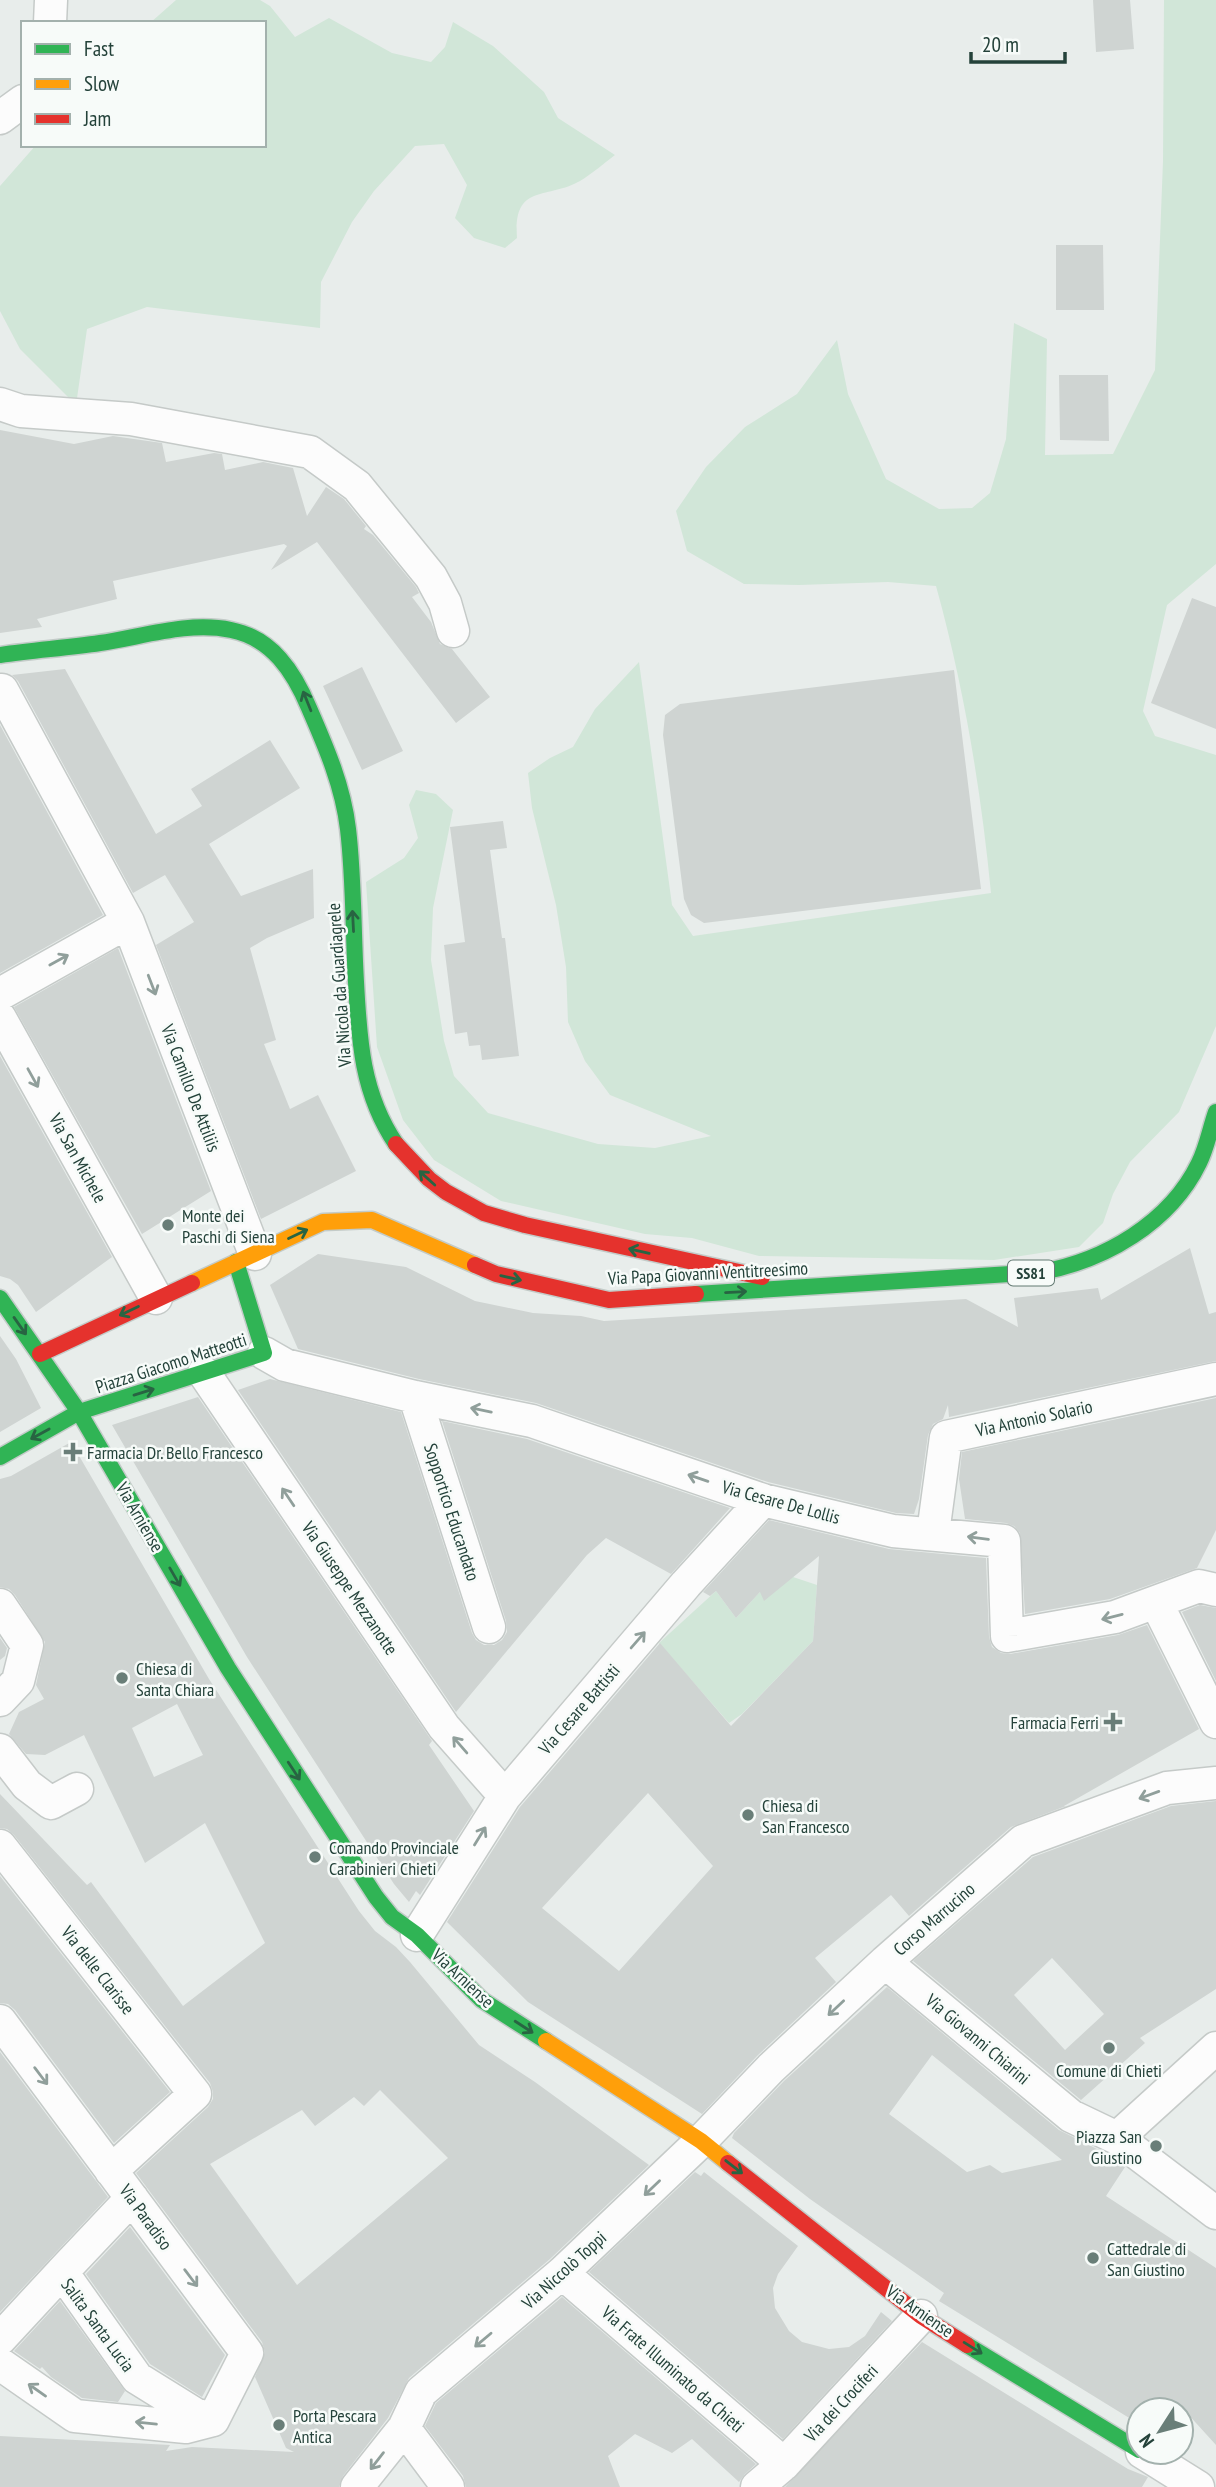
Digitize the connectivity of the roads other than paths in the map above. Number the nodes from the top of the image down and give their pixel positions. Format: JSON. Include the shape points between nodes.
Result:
{"nodes":[{"id":1,"x":51,"y":0,"type":"edge"},
{"id":2,"x":50,"y":21,"type":"edge"},
{"id":3,"x":21,"y":102,"type":"edge"},
{"id":4,"x":0,"y":118,"type":"edge"},
{"id":5,"x":0,"y":404,"type":"edge"},
{"id":6,"x":453,"y":631,"type":"dead end"},
{"id":7,"x":0,"y":655,"type":"edge"},
{"id":8,"x":2,"y":690,"type":"dead end"},
{"id":9,"x":128,"y":922,"type":"junction"},
{"id":10,"x":0,"y":994,"type":"edge"},
{"id":11,"x":0,"y":1018,"type":"edge"},
{"id":12,"x":1216,"y":1112,"type":"edge"},
{"id":13,"x":245,"y":1258,"type":"junction"},
{"id":14,"x":827,"y":1287,"type":"junction"},
{"id":15,"x":0,"y":1298,"type":"edge"},
{"id":16,"x":156,"y":1298,"type":"junction"},
{"id":17,"x":264,"y":1353,"type":"junction"},
{"id":18,"x":40,"y":1354,"type":"junction"},
{"id":19,"x":204,"y":1373,"type":"junction"},
{"id":20,"x":1216,"y":1379,"type":"edge"},
{"id":21,"x":415,"y":1397,"type":"junction"},
{"id":22,"x":79,"y":1412,"type":"junction"},
{"id":23,"x":0,"y":1457,"type":"edge"},
{"id":24,"x":763,"y":1500,"type":"junction"},
{"id":25,"x":933,"y":1533,"type":"junction"},
{"id":26,"x":1211,"y":1581,"type":"edge"},
{"id":27,"x":1156,"y":1602,"type":"junction"},
{"id":28,"x":0,"y":1605,"type":"edge"},
{"id":29,"x":489,"y":1628,"type":"dead end"},
{"id":30,"x":0,"y":1700,"type":"edge"},
{"id":31,"x":1216,"y":1722,"type":"edge"},
{"id":32,"x":0,"y":1750,"type":"edge"},
{"id":33,"x":1216,"y":1783,"type":"edge"},
{"id":34,"x":77,"y":1789,"type":"dead end"},
{"id":35,"x":505,"y":1796,"type":"junction"},
{"id":36,"x":0,"y":1846,"type":"edge"},
{"id":37,"x":417,"y":1935,"type":"junction"},
{"id":38,"x":886,"y":1962,"type":"junction"},
{"id":39,"x":0,"y":2021,"type":"edge"},
{"id":40,"x":1215,"y":2050,"type":"edge"},
{"id":41,"x":1117,"y":2138,"type":"junction"},
{"id":42,"x":701,"y":2141,"type":"junction"},
{"id":43,"x":111,"y":2171,"type":"junction"},
{"id":44,"x":132,"y":2199,"type":"junction"},
{"id":45,"x":1216,"y":2214,"type":"edge"},
{"id":46,"x":62,"y":2272,"type":"junction"},
{"id":47,"x":562,"y":2273,"type":"junction"},
{"id":48,"x":921,"y":2316,"type":"junction"},
{"id":49,"x":0,"y":2339,"type":"edge"},
{"id":50,"x":0,"y":2364,"type":"edge"},
{"id":51,"x":213,"y":2420,"type":"junction"},
{"id":52,"x":404,"y":2428,"type":"junction"},
{"id":53,"x":1125,"y":2442,"type":"edge"},
{"id":54,"x":784,"y":2464,"type":"junction"},
{"id":55,"x":1164,"y":2466,"type":"edge"},
{"id":56,"x":1216,"y":2477,"type":"edge"},
{"id":57,"x":357,"y":2487,"type":"edge"},
{"id":58,"x":447,"y":2487,"type":"edge"},
{"id":59,"x":757,"y":2487,"type":"edge"},
{"id":60,"x":1198,"y":2487,"type":"edge"},
{"id":61,"x":1205,"y":2487,"type":"edge"}],
"edges":[{"from":1,"to":2,"type":"street"},
{"from":3,"to":4,"type":"street"},
{"from":5,"to":6,"type":"street","via":[[21,411],[131,419],[310,452],[356,486],[431,577]]},
{"from":14,"to":7,"type":"main road","name":"Via Nicola da Guardiagrele","one_way":true,"via":[[734,1272],[486,1214],[457,1200],[408,1161],[369,1091],[361,1053],[348,830],[340,790],[300,685],[279,657],[250,634],[223,627],[184,628]]},
{"from":8,"to":9,"type":"street","name":"Via Camillo De Attiliis"},
{"from":10,"to":9,"type":"street","one_way":true},
{"from":9,"to":13,"type":"street","name":"Via Camillo De Attiliis","one_way":true},
{"from":11,"to":16,"type":"street","name":"Via San Michele","one_way":true},
{"from":12,"to":14,"type":"main road","name":"Via Papa Giovanni Ventitreesimo","number":"SS81","via":[[1197,1167],[1176,1196],[1147,1226],[1089,1259],[1041,1272]]},
{"from":13,"to":14,"type":"main road","name":"Via Papa Giovanni Ventitreesimo","one_way":true,"via":[[323,1222],[372,1220],[496,1274],[609,1300]]},
{"from":13,"to":16,"type":"main road","name":"Via Papa Giovanni Ventitreesimo"},
{"from":13,"to":17,"type":"main road","name":"Piazza Giacomo Matteotti"},
{"from":15,"to":18,"type":"main road","name":"Via Arniense","one_way":true},
{"from":16,"to":18,"type":"main road","name":"Via Papa Giovanni Ventitreesimo","one_way":true},
{"from":17,"to":19,"type":"main road","name":"Piazza Giacomo Matteotti"},
{"from":17,"to":21,"type":"street","name":"Via Cesare De Lollis","via":[[285,1365]]},
{"from":18,"to":22,"type":"main road","name":"Via Arniense"},
{"from":22,"to":19,"type":"main road","name":"Piazza Giacomo Matteotti","one_way":true},
{"from":35,"to":19,"type":"street","name":"Via Giuseppe Mezzanotte","one_way":true,"via":[[444,1727]]},
{"from":20,"to":25,"type":"street","name":"Via Antonio Solario","via":[[946,1437]]},
{"from":24,"to":21,"type":"street","name":"Via Cesare De Lollis","one_way":true,"via":[[532,1421]]},
{"from":21,"to":29,"type":"street","name":"Sopportico Educandato"},
{"from":22,"to":23,"type":"main road","name":"Piazza Giacomo Matteotti","one_way":true},
{"from":22,"to":37,"type":"main road","name":"Via Arniense","one_way":true,"via":[[228,1668],[376,1897],[392,1917]]},
{"from":24,"to":25,"type":"street","name":"Via Cesare De Lollis","via":[[893,1531]]},
{"from":35,"to":24,"type":"street","name":"Via Cesare Battisti","one_way":true},
{"from":27,"to":25,"type":"street","name":"Via Cesare De Lollis","one_way":true,"via":[[1115,1617],[1007,1636],[1004,1541]]},
{"from":26,"to":27,"type":"street","name":"Via Cesare De Lollis"},
{"from":27,"to":31,"type":"street"},
{"from":28,"to":30,"type":"street","via":[[27,1645],[18,1681]]},
{"from":32,"to":34,"type":"street","via":[[27,1785],[51,1803]]},
{"from":33,"to":38,"type":"street","name":"Corso Marrucino","one_way":true,"via":[[1167,1788],[1023,1841]]},
{"from":37,"to":35,"type":"street","name":"Via Cesare Battisti","one_way":true},
{"from":36,"to":43,"type":"street","name":"Via delle Clarisse","via":[[195,2094]]},
{"from":37,"to":42,"type":"main road","name":"Via Arniense","one_way":true,"via":[[482,2000]]},
{"from":38,"to":41,"type":"street","name":"Via Giovanni Chiarini","via":[[1071,2116]]},
{"from":38,"to":42,"type":"street","name":"Corso Marrucino","one_way":true,"via":[[771,2068]]},
{"from":39,"to":43,"type":"street","name":"Via Paradiso","one_way":true},
{"from":40,"to":41,"type":"street"},
{"from":41,"to":45,"type":"street"},
{"from":42,"to":47,"type":"street","name":"Via Niccolò Toppi","one_way":true},
{"from":42,"to":48,"type":"main road","name":"Via Arniense","one_way":true},
{"from":43,"to":44,"type":"street","name":"Via Paradiso"},
{"from":44,"to":46,"type":"street"},
{"from":44,"to":51,"type":"street","name":"Via Paradiso","one_way":true,"via":[[247,2353]]},
{"from":46,"to":49,"type":"street","name":"Salita Santa Lucia"},
{"from":46,"to":51,"type":"street","name":"Salita Santa Lucia","via":[[137,2378]]},
{"from":47,"to":52,"type":"street","name":"Via Niccolò Toppi","one_way":true,"via":[[421,2392]]},
{"from":47,"to":54,"type":"street","name":"Via Frate Illuminato da Chieti"},
{"from":48,"to":53,"type":"main road","name":"Via Arniense","one_way":true},
{"from":48,"to":54,"type":"street","name":"Via dei Crociferi"},
{"from":51,"to":50,"type":"street","one_way":true,"via":[[186,2427],[74,2422]]},
{"from":52,"to":57,"type":"street","one_way":true},
{"from":52,"to":58,"type":"street"},
{"from":54,"to":59,"type":"street","name":"Via dei Crociferi"},
{"from":55,"to":60,"type":"street","name":"Via Arniense"},
{"from":56,"to":61,"type":"street"}]}
